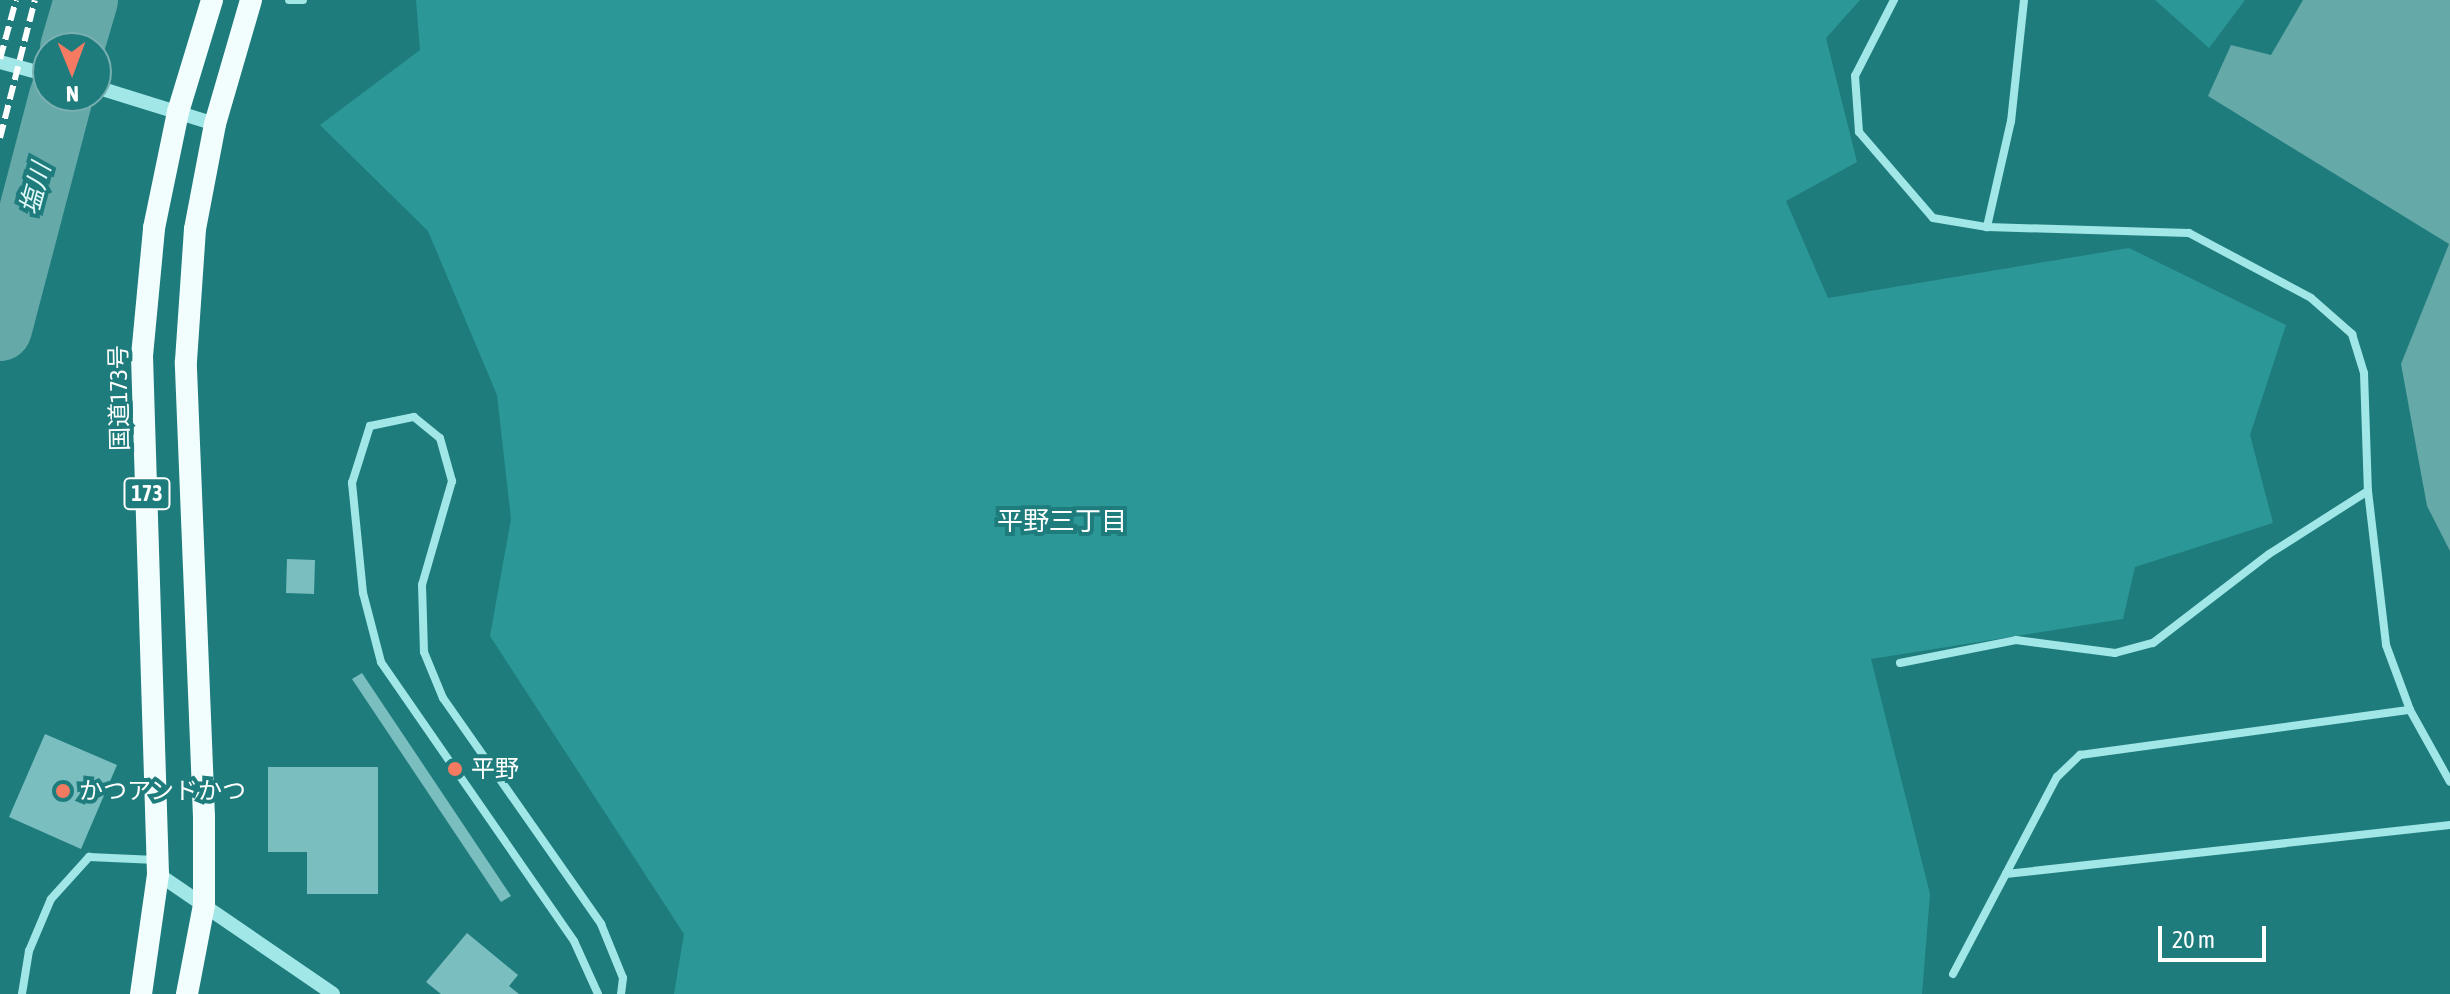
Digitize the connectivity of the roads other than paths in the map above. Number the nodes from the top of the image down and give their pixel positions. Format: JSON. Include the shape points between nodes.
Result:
{"nodes":[{"id":1,"x":212,"y":0,"type":"edge"},
{"id":2,"x":251,"y":0,"type":"edge"},
{"id":3,"x":289,"y":0,"type":"edge"},
{"id":4,"x":303,"y":0,"type":"edge"},
{"id":5,"x":1894,"y":0,"type":"edge"},
{"id":6,"x":2024,"y":0,"type":"edge"},
{"id":7,"x":0,"y":62,"type":"edge"},
{"id":8,"x":32,"y":70,"type":"edge"},
{"id":9,"x":112,"y":92,"type":"edge"},
{"id":10,"x":178,"y":112,"type":"junction"},
{"id":11,"x":215,"y":124,"type":"junction"},
{"id":12,"x":1987,"y":227,"type":"junction"},
{"id":13,"x":2368,"y":491,"type":"junction"},
{"id":14,"x":1900,"y":663,"type":"dead end"},
{"id":15,"x":2410,"y":710,"type":"junction"},
{"id":16,"x":2450,"y":782,"type":"edge"},
{"id":17,"x":2450,"y":825,"type":"edge"},
{"id":18,"x":158,"y":867,"type":"junction"},
{"id":19,"x":2006,"y":874,"type":"junction"},
{"id":20,"x":204,"y":905,"type":"junction"},
{"id":21,"x":1953,"y":974,"type":"dead end"},
{"id":22,"x":22,"y":994,"type":"edge"},
{"id":23,"x":141,"y":994,"type":"edge"},
{"id":24,"x":187,"y":994,"type":"edge"},
{"id":25,"x":333,"y":994,"type":"edge"},
{"id":26,"x":598,"y":994,"type":"edge"},
{"id":27,"x":621,"y":994,"type":"edge"}],
"edges":[{"from":1,"to":10,"type":"highway","name":"国道173号","number":"173"},
{"from":2,"to":11,"type":"highway","number":"173"},
{"from":3,"to":4,"type":"street"},
{"from":5,"to":12,"type":"street","via":[[1855,76],[1859,132],[1933,218]]},
{"from":6,"to":12,"type":"street","via":[[2011,121]]},
{"from":7,"to":8,"type":"street"},
{"from":9,"to":10,"type":"street"},
{"from":10,"to":11,"type":"street"},
{"from":10,"to":18,"type":"highway","name":"国道173号","number":"173","via":[[154,228],[142,356]]},
{"from":11,"to":20,"type":"highway","number":"173","via":[[195,229],[186,361]]},
{"from":12,"to":13,"type":"street","via":[[2189,233],[2311,298],[2352,334],[2364,373]]},
{"from":13,"to":14,"type":"street","via":[[2269,554],[2153,643],[2115,653],[2016,640]]},
{"from":13,"to":15,"type":"street","via":[[2386,645]]},
{"from":15,"to":16,"type":"street"},
{"from":15,"to":19,"type":"street","via":[[2080,755],[2057,777]]},
{"from":17,"to":19,"type":"street"},
{"from":18,"to":20,"type":"street"},
{"from":18,"to":22,"type":"street","via":[[89,857],[51,899],[29,951]]},
{"from":18,"to":23,"type":"highway","name":"国道173号","number":"173"},
{"from":19,"to":21,"type":"street"},
{"from":20,"to":24,"type":"highway","number":"173"},
{"from":20,"to":25,"type":"street"},
{"from":26,"to":27,"type":"street","via":[[574,941],[381,662],[369,626],[352,483],[370,426],[414,417],[440,438],[452,481],[422,585],[424,652],[443,698],[601,924],[623,978]]}]}
